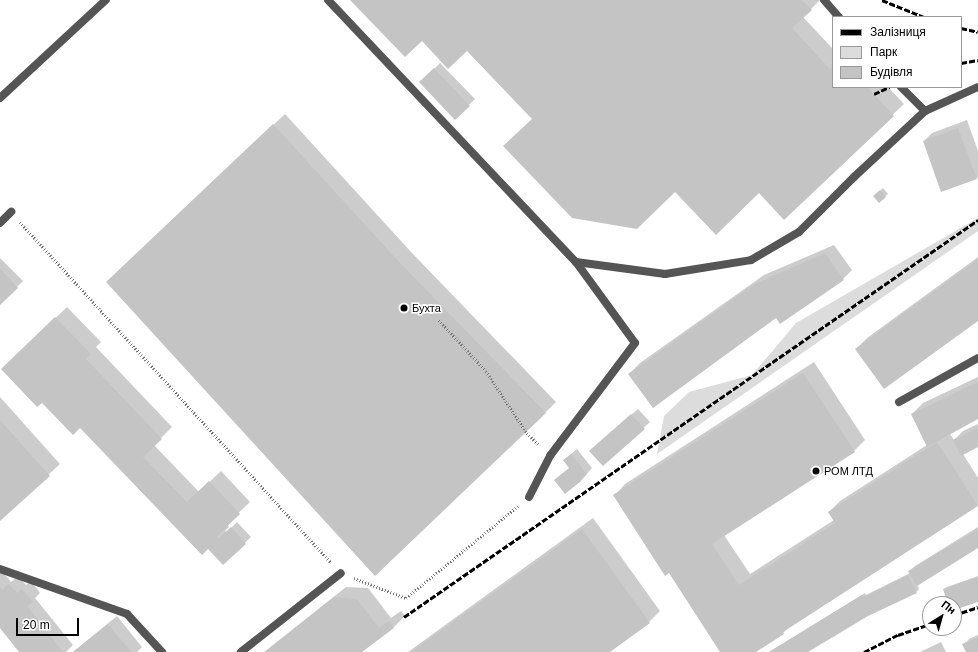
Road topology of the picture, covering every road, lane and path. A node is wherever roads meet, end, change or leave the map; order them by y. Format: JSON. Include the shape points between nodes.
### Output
{"nodes":[{"id":1,"x":106,"y":0,"type":"edge"},
{"id":2,"x":328,"y":0,"type":"edge"},
{"id":3,"x":824,"y":0,"type":"edge"},
{"id":4,"x":838,"y":16,"type":"edge"},
{"id":5,"x":978,"y":87,"type":"edge"},
{"id":6,"x":902,"y":88,"type":"edge"},
{"id":7,"x":0,"y":98,"type":"edge"},
{"id":8,"x":925,"y":111,"type":"junction"},
{"id":9,"x":11,"y":212,"type":"joint"},
{"id":10,"x":0,"y":223,"type":"edge"},
{"id":11,"x":576,"y":262,"type":"junction"},
{"id":12,"x":439,"y":320,"type":"dead end"},
{"id":13,"x":978,"y":358,"type":"edge"},
{"id":14,"x":898,"y":402,"type":"dead end"},
{"id":15,"x":550,"y":456,"type":"junction"},
{"id":16,"x":529,"y":497,"type":"joint"},
{"id":17,"x":0,"y":569,"type":"edge"},
{"id":18,"x":341,"y":573,"type":"junction"},
{"id":19,"x":162,"y":652,"type":"edge"},
{"id":20,"x":242,"y":652,"type":"edge"}],
"edges":[{"from":1,"to":7,"type":"lane"},
{"from":2,"to":11,"type":"lane"},
{"from":3,"to":4,"type":"lane"},
{"from":5,"to":8,"type":"lane"},
{"from":6,"to":8,"type":"lane"},
{"from":8,"to":11,"type":"lane","via":[[799,232],[751,260],[666,274]]},
{"from":9,"to":10,"type":"lane"},
{"from":9,"to":18,"type":"path"},
{"from":11,"to":15,"type":"lane","via":[[635,343]]},
{"from":12,"to":15,"type":"path","via":[[486,371],[527,433]]},
{"from":13,"to":14,"type":"lane"},
{"from":15,"to":16,"type":"lane"},
{"from":16,"to":18,"type":"path","via":[[406,598]]},
{"from":17,"to":19,"type":"lane","via":[[127,614]]},
{"from":18,"to":20,"type":"lane"}]}
